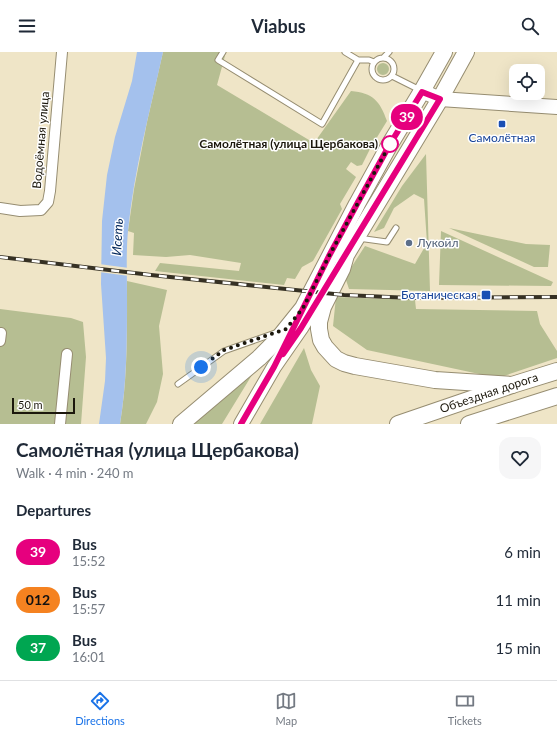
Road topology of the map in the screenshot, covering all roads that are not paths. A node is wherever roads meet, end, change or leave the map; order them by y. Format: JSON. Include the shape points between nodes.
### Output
{"nodes":[{"id":1,"x":62,"y":52,"type":"edge"},
{"id":2,"x":223,"y":52,"type":"edge"},
{"id":3,"x":345,"y":52,"type":"edge"},
{"id":4,"x":389,"y":52,"type":"edge"},
{"id":5,"x":444,"y":52,"type":"edge"},
{"id":6,"x":466,"y":52,"type":"edge"},
{"id":7,"x":384,"y":57,"type":"junction"},
{"id":8,"x":358,"y":60,"type":"junction"},
{"id":9,"x":374,"y":62,"type":"junction"},
{"id":10,"x":392,"y":76,"type":"junction"},
{"id":11,"x":422,"y":92,"type":"junction"},
{"id":12,"x":440,"y":99,"type":"junction"},
{"id":13,"x":557,"y":107,"type":"edge"},
{"id":14,"x":0,"y":208,"type":"edge"},
{"id":15,"x":396,"y":228,"type":"dead end"},
{"id":16,"x":355,"y":238,"type":"junction"},
{"id":17,"x":346,"y":255,"type":"junction"},
{"id":18,"x":303,"y":308,"type":"junction"},
{"id":19,"x":286,"y":329,"type":"junction"},
{"id":20,"x":67,"y":354,"type":"dead end"},
{"id":21,"x":273,"y":368,"type":"junction"},
{"id":22,"x":557,"y":371,"type":"edge"},
{"id":23,"x":178,"y":384,"type":"dead end"},
{"id":24,"x":512,"y":385,"type":"junction"},
{"id":25,"x":557,"y":396,"type":"edge"},
{"id":26,"x":60,"y":424,"type":"edge"},
{"id":27,"x":181,"y":424,"type":"edge"},
{"id":28,"x":241,"y":424,"type":"edge"},
{"id":29,"x":398,"y":424,"type":"edge"},
{"id":30,"x":469,"y":424,"type":"edge"}],
"edges":[{"from":1,"to":14,"type":"street","name":"Водоёмная улица","via":[[48,202],[41,210],[20,211]]},
{"from":2,"to":8,"type":"lane","via":[[218,60],[322,124]]},
{"from":3,"to":8,"type":"lane"},
{"from":4,"to":7,"type":"lane"},
{"from":5,"to":11,"type":"main road"},
{"from":6,"to":12,"type":"main road"},
{"from":7,"to":9,"type":"lane"},
{"from":7,"to":10,"type":"lane","via":[[394,64]]},
{"from":8,"to":9,"type":"lane"},
{"from":9,"to":10,"type":"lane","via":[[372,68],[376,78],[382,80]]},
{"from":10,"to":11,"type":"lane"},
{"from":11,"to":12,"type":"main road"},
{"from":11,"to":18,"type":"main road","via":[[364,191]]},
{"from":12,"to":13,"type":"main road"},
{"from":12,"to":16,"type":"main road"},
{"from":15,"to":16,"type":"lane","via":[[387,242]]},
{"from":16,"to":17,"type":"main road"},
{"from":17,"to":21,"type":"main road"},
{"from":17,"to":24,"type":"main road","via":[[319,322],[321,340],[336,359],[355,366],[435,380]]},
{"from":18,"to":19,"type":"main road"},
{"from":18,"to":21,"type":"main road"},
{"from":19,"to":23,"type":"lane","via":[[224,350]]},
{"from":19,"to":27,"type":"main road","via":[[259,358]]},
{"from":20,"to":26,"type":"street"},
{"from":21,"to":28,"type":"main road"},
{"from":22,"to":24,"type":"main road","name":"Объездная дорога"},
{"from":24,"to":29,"type":"main road","name":"Объездная дорога"},
{"from":25,"to":30,"type":"main road","name":"Объездная дорога"}]}
